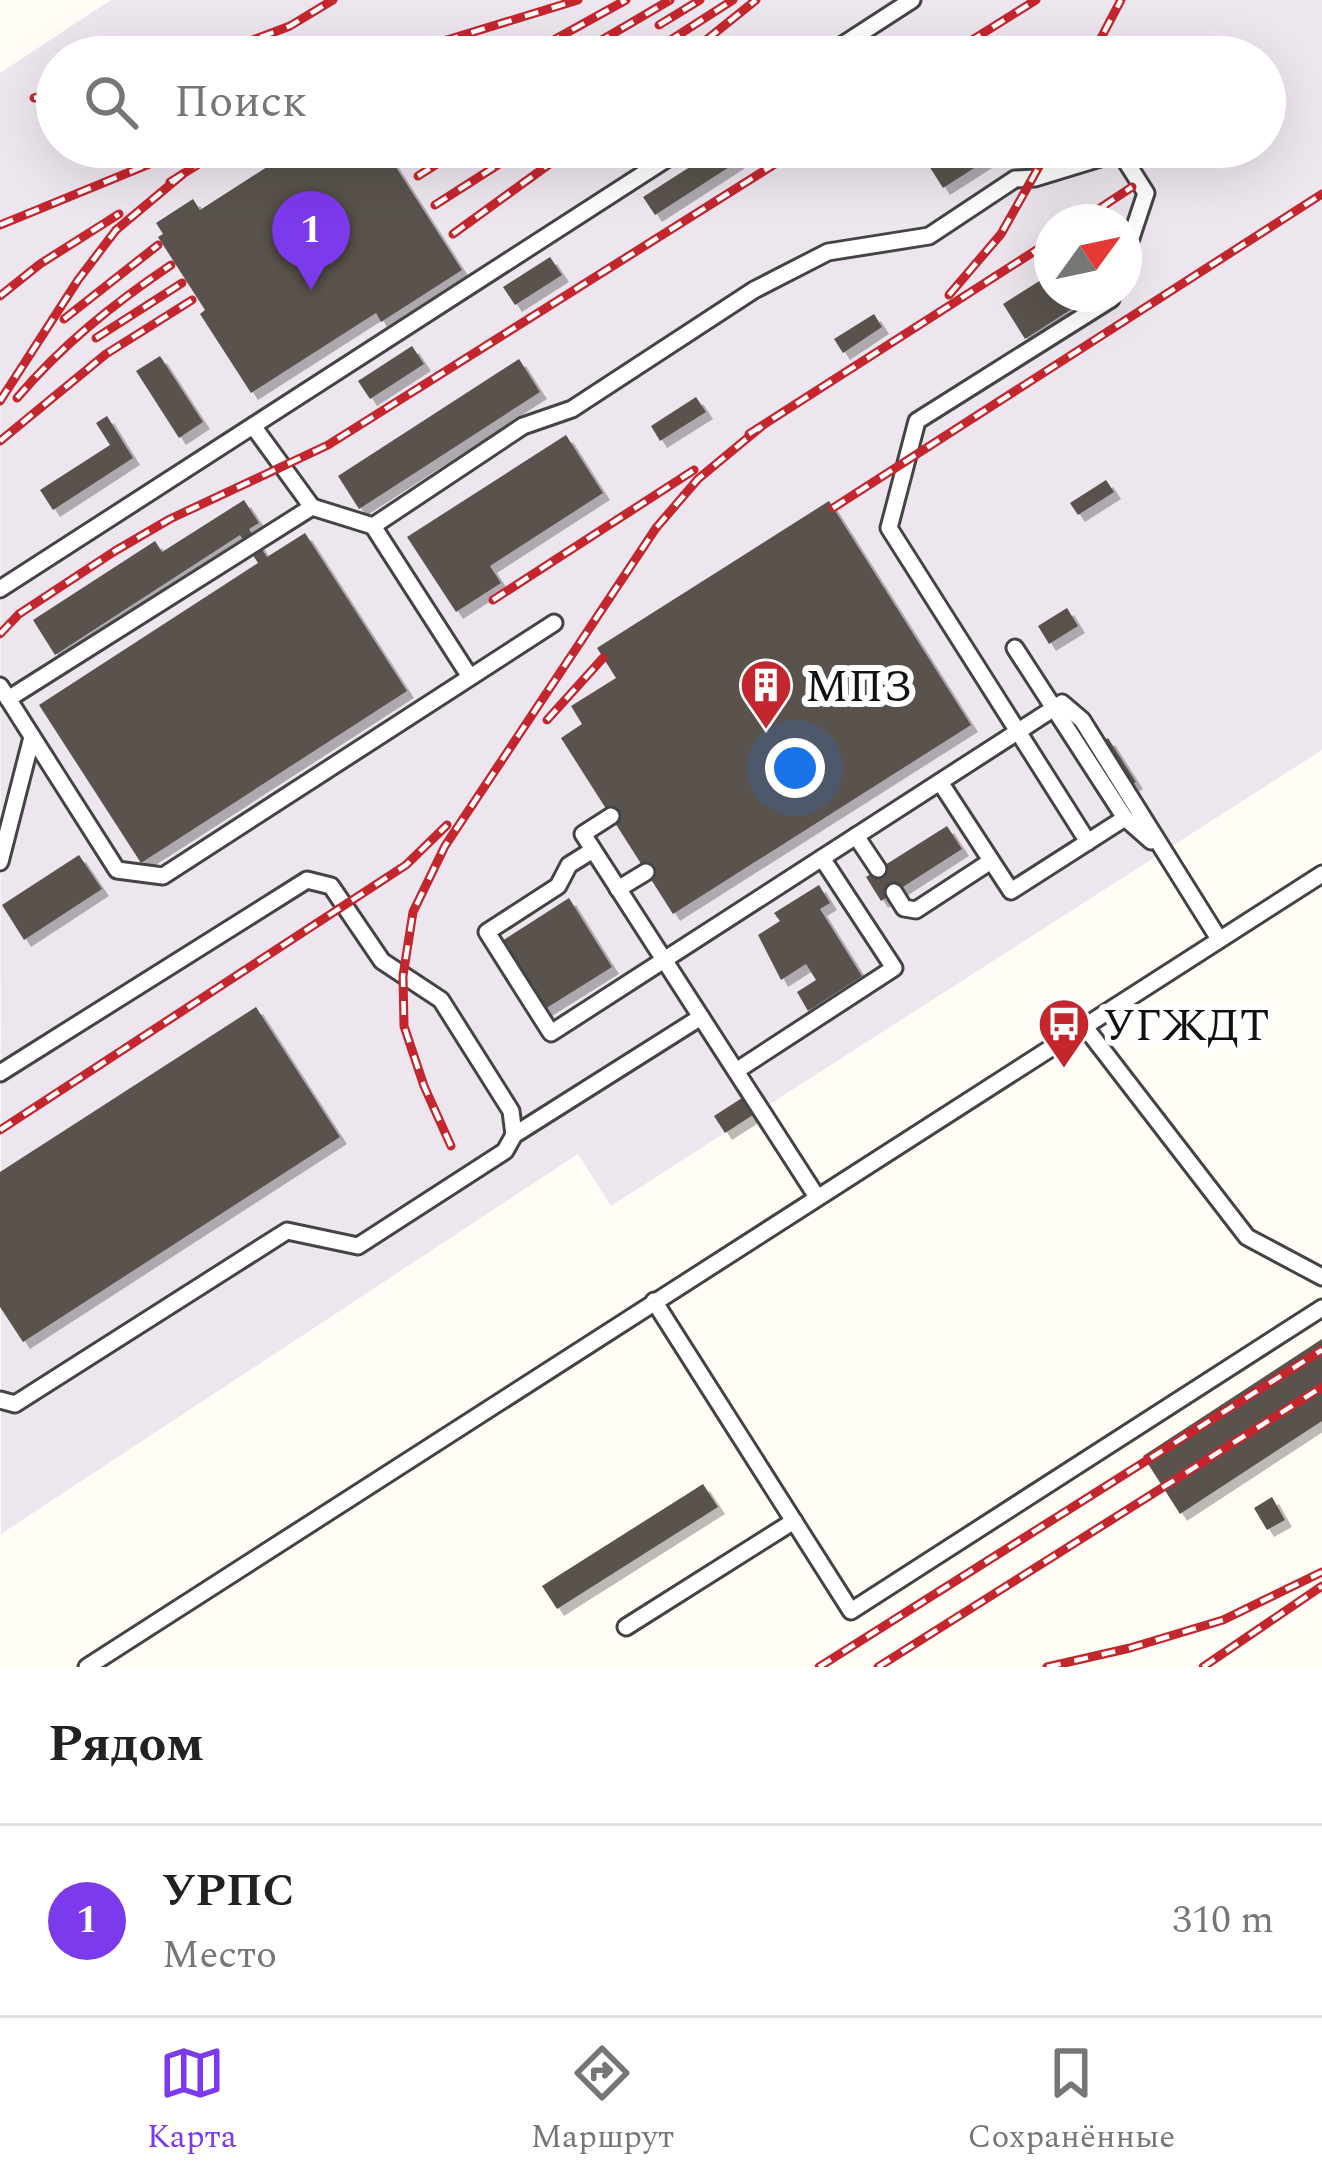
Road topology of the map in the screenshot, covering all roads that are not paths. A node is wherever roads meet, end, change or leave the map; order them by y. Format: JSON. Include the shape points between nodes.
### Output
{"nodes":[{"id":1,"x":912,"y":0,"type":"edge"},
{"id":2,"x":856,"y":36,"type":"edge"},
{"id":3,"x":652,"y":168,"type":"edge"},
{"id":4,"x":1068,"y":168,"type":"edge"},
{"id":5,"x":1130,"y":168,"type":"edge"},
{"id":6,"x":1142,"y":205,"type":"edge"},
{"id":7,"x":1090,"y":312,"type":"edge"},
{"id":8,"x":253,"y":426,"type":"junction"},
{"id":9,"x":312,"y":506,"type":"junction"},
{"id":10,"x":373,"y":526,"type":"junction"},
{"id":11,"x":0,"y":590,"type":"edge"},
{"id":12,"x":554,"y":623,"type":"dead end"},
{"id":13,"x":1015,"y":648,"type":"dead end"},
{"id":14,"x":470,"y":677,"type":"junction"},
{"id":15,"x":4,"y":693,"type":"edge"},
{"id":16,"x":1054,"y":708,"type":"junction"},
{"id":17,"x":1018,"y":731,"type":"junction"},
{"id":18,"x":32,"y":737,"type":"junction"},
{"id":19,"x":940,"y":782,"type":"junction"},
{"id":20,"x":610,"y":816,"type":"dead end"},
{"id":21,"x":1125,"y":818,"type":"junction"},
{"id":22,"x":856,"y":836,"type":"junction"},
{"id":23,"x":1088,"y":842,"type":"junction"},
{"id":24,"x":593,"y":850,"type":"junction"},
{"id":25,"x":1168,"y":856,"type":"junction"},
{"id":26,"x":822,"y":858,"type":"junction"},
{"id":27,"x":991,"y":861,"type":"junction"},
{"id":28,"x":0,"y":862,"type":"edge"},
{"id":29,"x":878,"y":869,"type":"dead end"},
{"id":30,"x":646,"y":872,"type":"dead end"},
{"id":31,"x":1322,"y":874,"type":"edge"},
{"id":32,"x":618,"y":889,"type":"junction"},
{"id":33,"x":894,"y":892,"type":"dead end"},
{"id":34,"x":1219,"y":939,"type":"junction"},
{"id":35,"x":664,"y":960,"type":"junction"},
{"id":36,"x":701,"y":1017,"type":"junction"},
{"id":37,"x":1085,"y":1027,"type":"junction"},
{"id":38,"x":736,"y":1071,"type":"junction"},
{"id":39,"x":0,"y":1073,"type":"edge"},
{"id":40,"x":514,"y":1136,"type":"junction"},
{"id":41,"x":817,"y":1197,"type":"junction"},
{"id":42,"x":1322,"y":1277,"type":"edge"},
{"id":43,"x":655,"y":1301,"type":"junction"},
{"id":44,"x":1322,"y":1308,"type":"edge"},
{"id":45,"x":0,"y":1400,"type":"edge"},
{"id":46,"x":794,"y":1521,"type":"junction"},
{"id":47,"x":626,"y":1627,"type":"dead end"},
{"id":48,"x":86,"y":1667,"type":"edge"}],
"edges":[{"from":1,"to":2,"type":"street"},
{"from":3,"to":8,"type":"street"},
{"from":4,"to":10,"type":"street","via":[[1016,179],[929,236],[828,251],[572,409],[524,426]]},
{"from":5,"to":6,"type":"street","via":[[1146,193]]},
{"from":7,"to":17,"type":"street","via":[[917,422],[889,528]]},
{"from":8,"to":9,"type":"street"},
{"from":8,"to":11,"type":"street"},
{"from":9,"to":10,"type":"street"},
{"from":9,"to":15,"type":"street"},
{"from":10,"to":14,"type":"street"},
{"from":12,"to":14,"type":"street"},
{"from":13,"to":16,"type":"street"},
{"from":14,"to":18,"type":"street","via":[[163,876],[117,870]]},
{"from":15,"to":18,"type":"street"},
{"from":16,"to":17,"type":"street"},
{"from":16,"to":21,"type":"street"},
{"from":16,"to":25,"type":"street","via":[[1062,703],[1082,720]]},
{"from":17,"to":19,"type":"street"},
{"from":17,"to":23,"type":"street"},
{"from":18,"to":28,"type":"street"},
{"from":19,"to":22,"type":"street"},
{"from":19,"to":27,"type":"street"},
{"from":20,"to":24,"type":"street","via":[[583,834]]},
{"from":21,"to":23,"type":"street"},
{"from":21,"to":25,"type":"street"},
{"from":22,"to":26,"type":"street"},
{"from":22,"to":29,"type":"street"},
{"from":23,"to":27,"type":"street","via":[[1011,892]]},
{"from":24,"to":32,"type":"street"},
{"from":24,"to":35,"type":"street","via":[[568,866],[558,886],[487,932],[551,1033]]},
{"from":25,"to":34,"type":"street"},
{"from":26,"to":35,"type":"street"},
{"from":26,"to":38,"type":"street","via":[[894,968]]},
{"from":27,"to":33,"type":"street","via":[[916,910],[904,908]]},
{"from":30,"to":32,"type":"street"},
{"from":31,"to":34,"type":"street"},
{"from":32,"to":35,"type":"street"},
{"from":34,"to":37,"type":"street"},
{"from":35,"to":36,"type":"street"},
{"from":36,"to":38,"type":"street"},
{"from":36,"to":40,"type":"street"},
{"from":37,"to":41,"type":"street"},
{"from":37,"to":42,"type":"street","via":[[1247,1237]]},
{"from":38,"to":41,"type":"street"},
{"from":39,"to":40,"type":"street","via":[[307,880],[331,886],[382,961],[441,1000],[511,1111]]},
{"from":40,"to":45,"type":"street","via":[[505,1151],[358,1246],[287,1231],[15,1405]]},
{"from":41,"to":43,"type":"street"},
{"from":43,"to":46,"type":"street"},
{"from":43,"to":48,"type":"street"},
{"from":44,"to":46,"type":"street","via":[[850,1611]]},
{"from":46,"to":47,"type":"street"}]}
